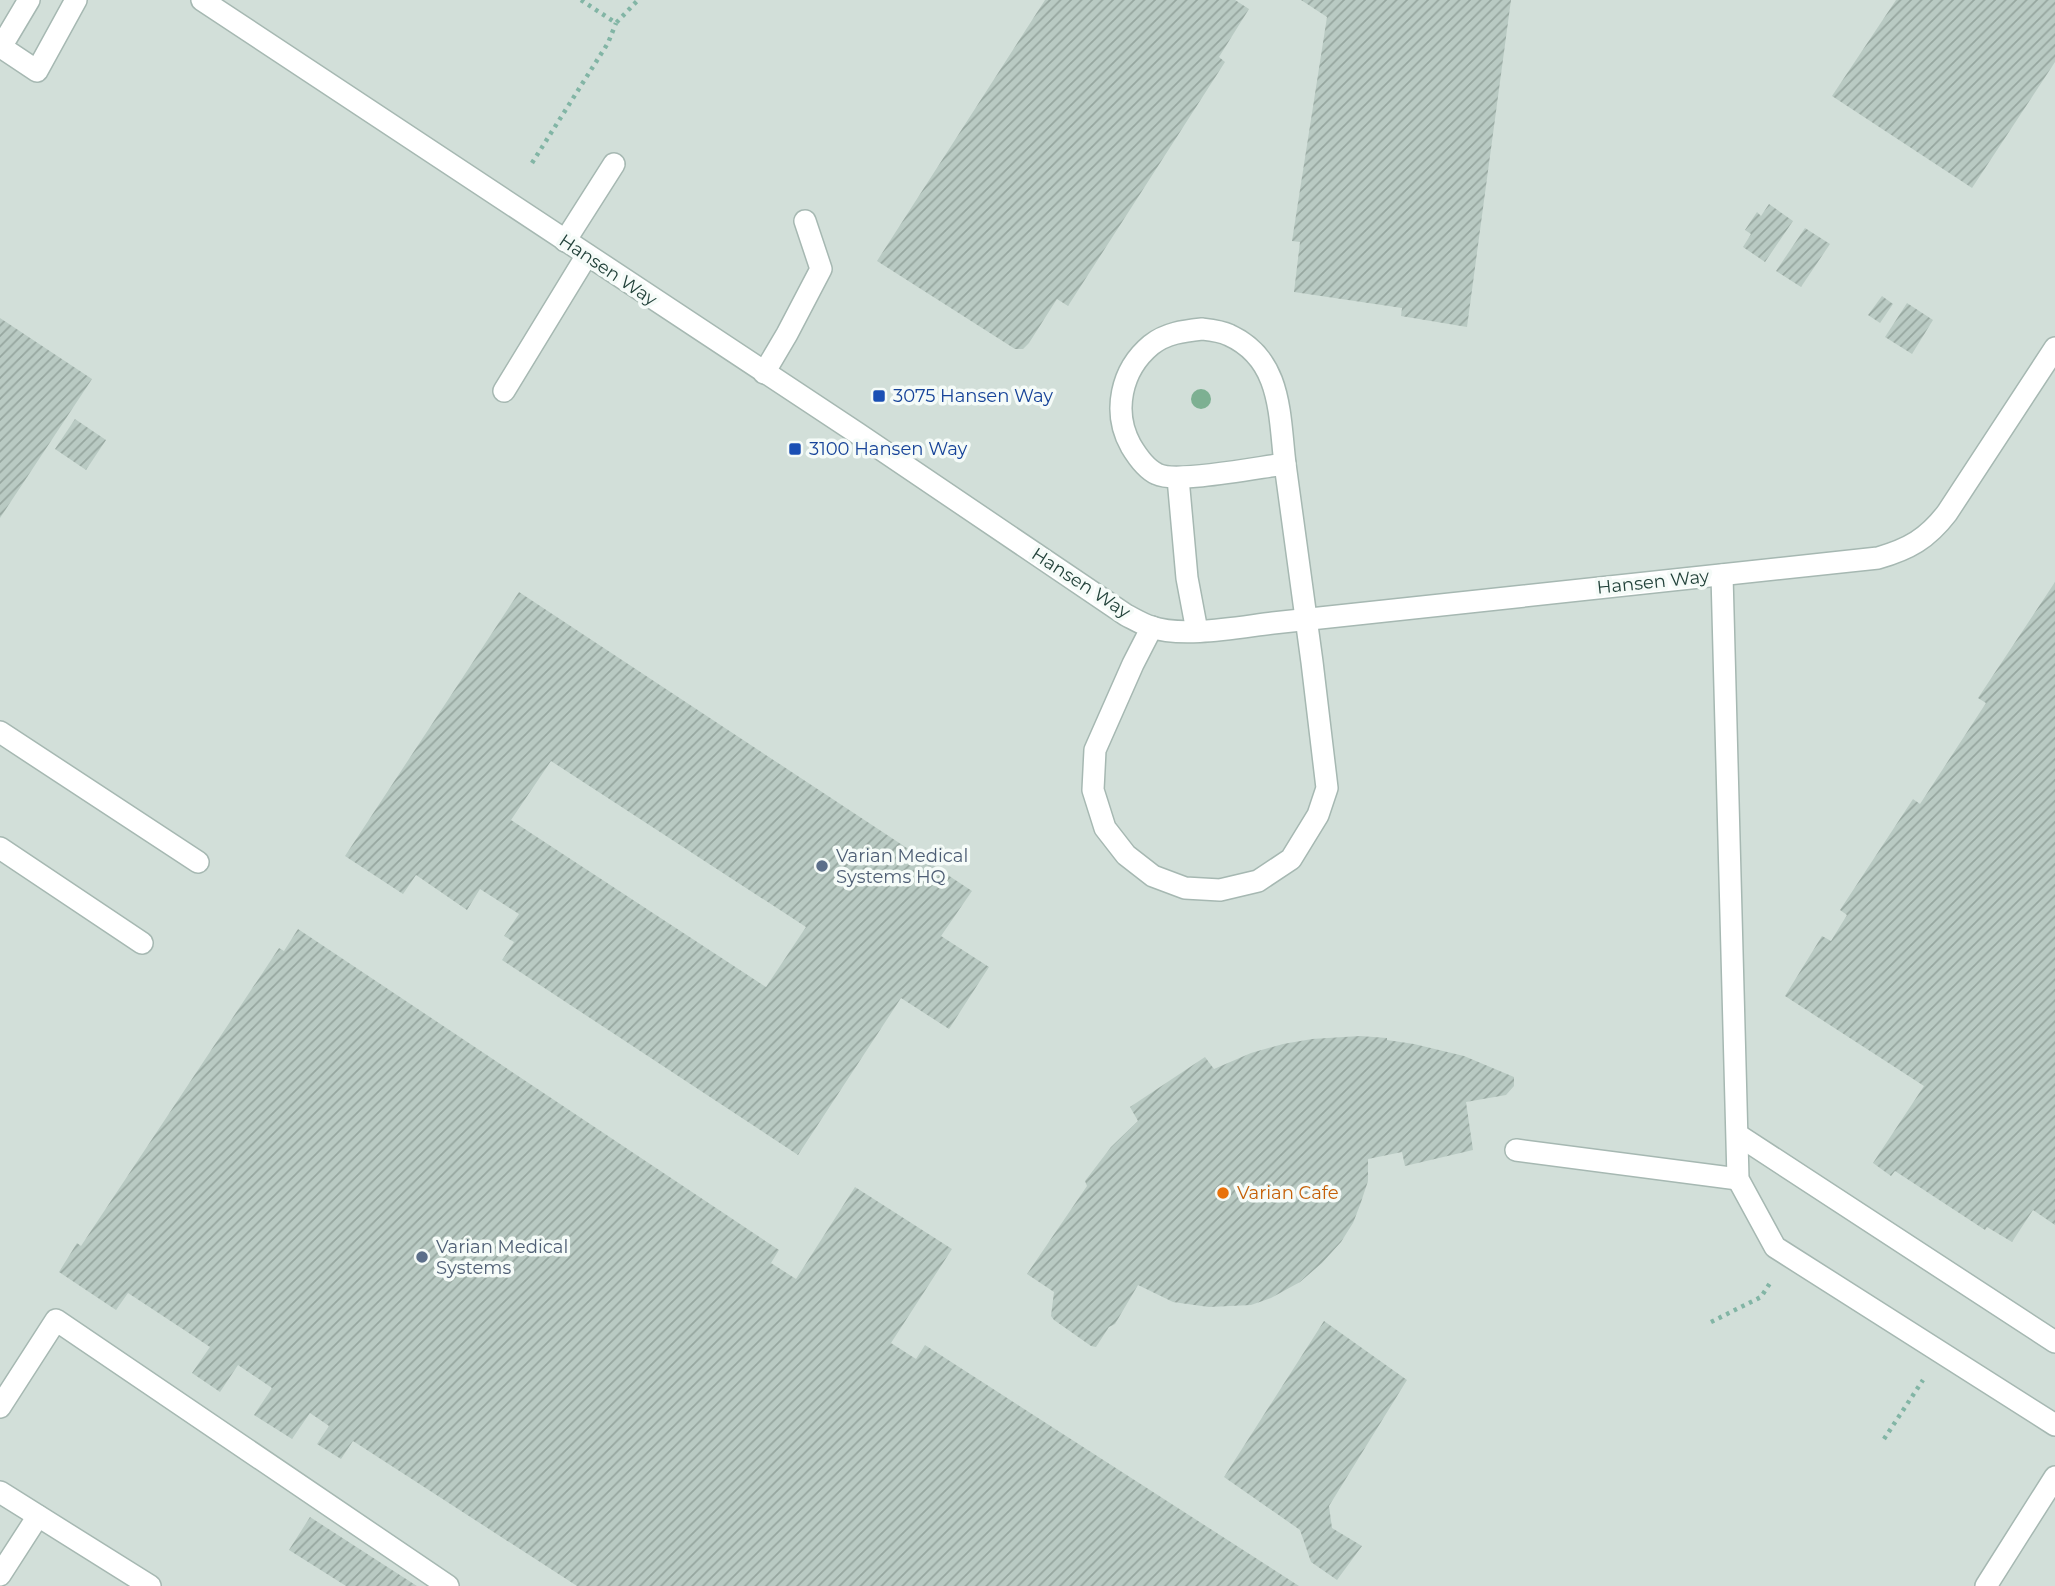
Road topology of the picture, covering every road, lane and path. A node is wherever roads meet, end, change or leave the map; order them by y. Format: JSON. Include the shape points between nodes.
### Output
{"nodes":[{"id":1,"x":29,"y":0,"type":"edge"},
{"id":2,"x":76,"y":0,"type":"edge"},
{"id":3,"x":202,"y":0,"type":"edge"},
{"id":4,"x":581,"y":0,"type":"edge"},
{"id":5,"x":638,"y":0,"type":"edge"},
{"id":6,"x":616,"y":23,"type":"junction"},
{"id":7,"x":1,"y":47,"type":"edge"},
{"id":8,"x":532,"y":163,"type":"dead end"},
{"id":9,"x":614,"y":164,"type":"dead end"},
{"id":10,"x":805,"y":221,"type":"dead end"},
{"id":11,"x":565,"y":241,"type":"junction"},
{"id":12,"x":587,"y":255,"type":"junction"},
{"id":13,"x":2055,"y":348,"type":"edge"},
{"id":14,"x":764,"y":373,"type":"junction"},
{"id":15,"x":505,"y":391,"type":"dead end"},
{"id":16,"x":1285,"y":464,"type":"junction"},
{"id":17,"x":1178,"y":478,"type":"junction"},
{"id":18,"x":1722,"y":575,"type":"junction"},
{"id":19,"x":1306,"y":619,"type":"junction"},
{"id":20,"x":1152,"y":627,"type":"junction"},
{"id":21,"x":1197,"y":631,"type":"junction"},
{"id":22,"x":0,"y":732,"type":"edge"},
{"id":23,"x":0,"y":848,"type":"edge"},
{"id":24,"x":198,"y":862,"type":"dead end"},
{"id":25,"x":142,"y":943,"type":"dead end"},
{"id":26,"x":1738,"y":1135,"type":"junction"},
{"id":27,"x":1516,"y":1150,"type":"dead end"},
{"id":28,"x":1738,"y":1179,"type":"junction"},
{"id":29,"x":1773,"y":1278,"type":"dead end"},
{"id":30,"x":1712,"y":1322,"type":"dead end"},
{"id":31,"x":2055,"y":1342,"type":"edge"},
{"id":32,"x":1924,"y":1379,"type":"dead end"},
{"id":33,"x":0,"y":1407,"type":"edge"},
{"id":34,"x":2055,"y":1425,"type":"edge"},
{"id":35,"x":1884,"y":1439,"type":"dead end"},
{"id":36,"x":2055,"y":1477,"type":"edge"},
{"id":37,"x":0,"y":1492,"type":"edge"},
{"id":38,"x":38,"y":1516,"type":"junction"},
{"id":39,"x":0,"y":1575,"type":"edge"},
{"id":40,"x":150,"y":1586,"type":"edge"},
{"id":41,"x":448,"y":1586,"type":"edge"},
{"id":42,"x":1986,"y":1586,"type":"edge"}],
"edges":[{"from":1,"to":7,"type":"street"},
{"from":2,"to":7,"type":"street","via":[[37,71]]},
{"from":3,"to":11,"type":"street","name":"Hansen Way"},
{"from":4,"to":6,"type":"path"},
{"from":5,"to":6,"type":"path"},
{"from":6,"to":8,"type":"path"},
{"from":9,"to":11,"type":"street"},
{"from":10,"to":14,"type":"street","via":[[821,269]]},
{"from":11,"to":12,"type":"street","name":"Hansen Way"},
{"from":12,"to":14,"type":"street","name":"Hansen Way"},
{"from":12,"to":15,"type":"street"},
{"from":13,"to":18,"type":"street","name":"Hansen Way","via":[[1947,513],[1920,540],[1878,558]]},
{"from":14,"to":20,"type":"street","name":"Hansen Way","via":[[1126,615]]},
{"from":16,"to":17,"type":"street"},
{"from":16,"to":17,"type":"street","via":[[1276,389],[1266,366],[1249,347],[1227,334],[1189,330],[1153,343],[1135,361],[1124,384],[1120,409],[1125,435],[1137,457],[1157,474]]},
{"from":16,"to":19,"type":"street"},
{"from":17,"to":21,"type":"street"},
{"from":18,"to":19,"type":"street","name":"Hansen Way"},
{"from":18,"to":26,"type":"street"},
{"from":19,"to":20,"type":"street","via":[[1327,788],[1318,815],[1291,859],[1258,881],[1220,890],[1185,888],[1153,876],[1126,855],[1105,828],[1093,790],[1095,750]]},
{"from":19,"to":21,"type":"street","name":"Hansen Way"},
{"from":20,"to":21,"type":"street","name":"Hansen Way"},
{"from":22,"to":24,"type":"street"},
{"from":23,"to":25,"type":"street"},
{"from":26,"to":28,"type":"street"},
{"from":26,"to":31,"type":"street"},
{"from":27,"to":28,"type":"street"},
{"from":28,"to":34,"type":"street","via":[[1775,1247]]},
{"from":29,"to":30,"type":"path","via":[[1761,1297]]},
{"from":32,"to":35,"type":"path"},
{"from":33,"to":41,"type":"street","via":[[55,1320]]},
{"from":36,"to":42,"type":"street"},
{"from":37,"to":38,"type":"street"},
{"from":38,"to":39,"type":"street"},
{"from":38,"to":40,"type":"street"}]}
